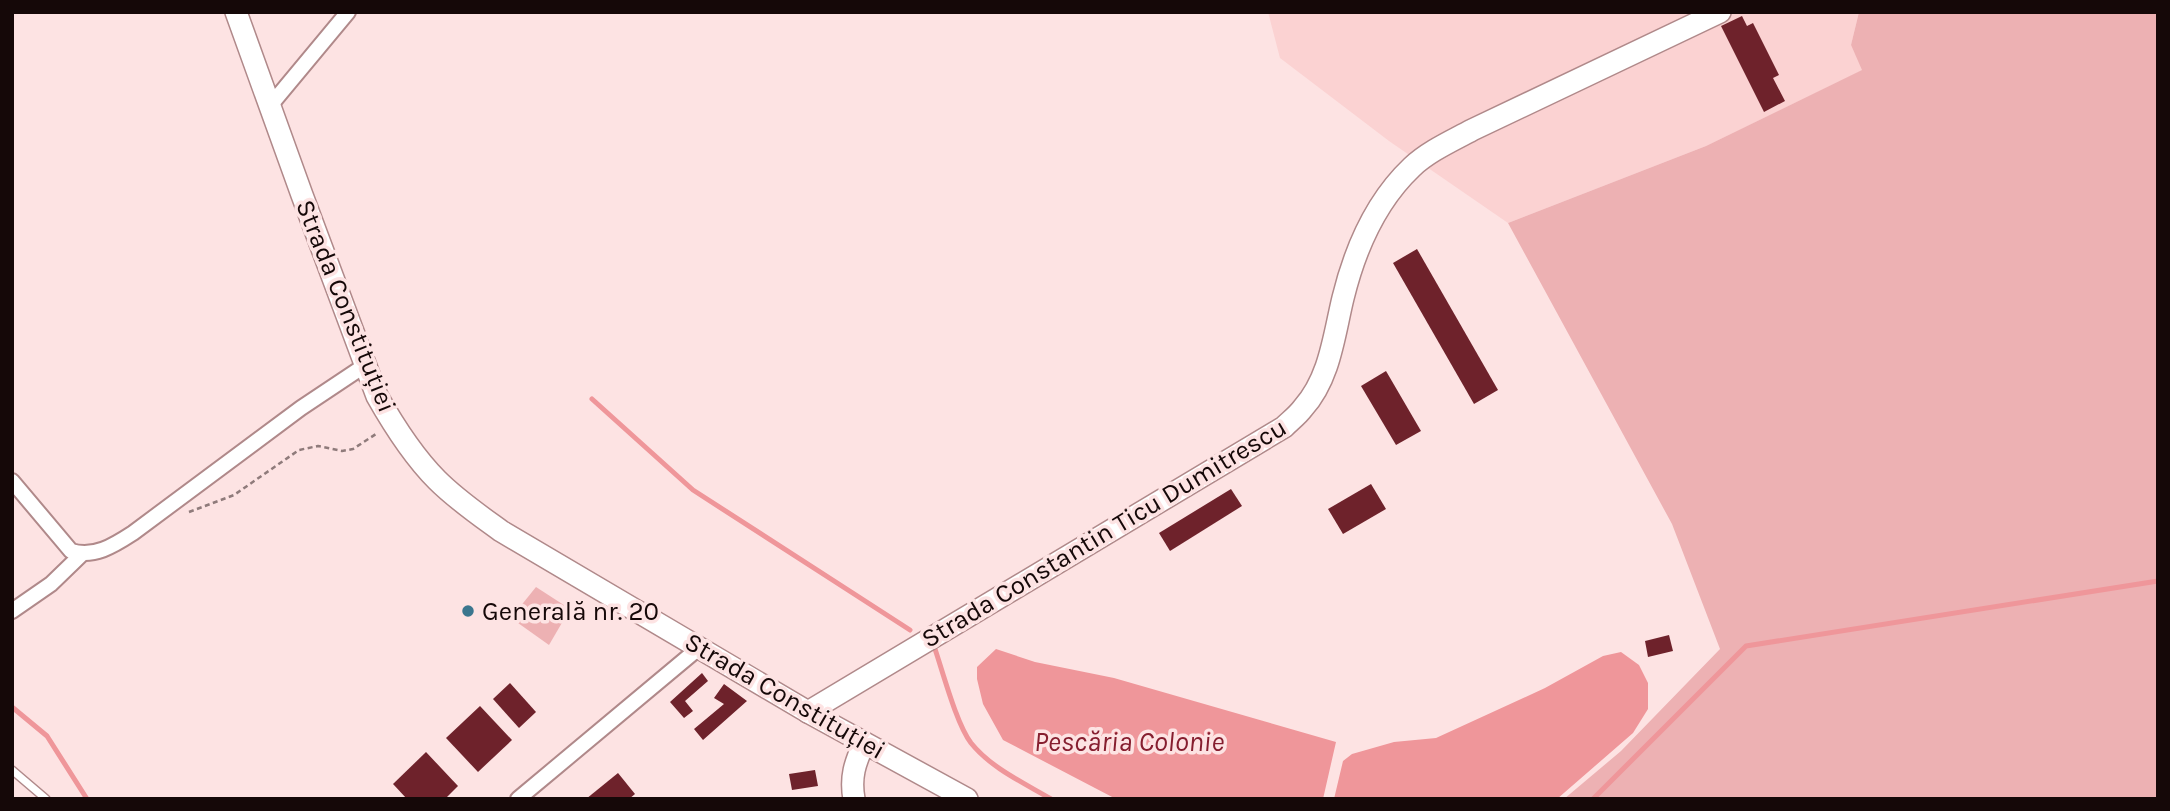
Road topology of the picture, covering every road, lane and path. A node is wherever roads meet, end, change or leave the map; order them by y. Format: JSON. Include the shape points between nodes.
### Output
{"nodes":[{"id":1,"x":236,"y":12,"type":"edge"},
{"id":2,"x":348,"y":12,"type":"edge"},
{"id":3,"x":1720,"y":12,"type":"edge"},
{"id":4,"x":269,"y":107,"type":"junction"},
{"id":5,"x":364,"y":366,"type":"junction"},
{"id":6,"x":392,"y":422,"type":"junction"},
{"id":7,"x":12,"y":481,"type":"edge"},
{"id":8,"x":161,"y":511,"type":"junction"},
{"id":9,"x":82,"y":554,"type":"junction"},
{"id":10,"x":12,"y":611,"type":"edge"},
{"id":11,"x":700,"y":647,"type":"junction"},
{"id":12,"x":808,"y":712,"type":"junction"},
{"id":13,"x":864,"y":743,"type":"junction"},
{"id":14,"x":12,"y":770,"type":"edge"},
{"id":15,"x":46,"y":799,"type":"edge"},
{"id":16,"x":518,"y":799,"type":"edge"},
{"id":17,"x":854,"y":799,"type":"edge"},
{"id":18,"x":967,"y":799,"type":"edge"}],
"edges":[{"from":1,"to":4,"type":"street","name":"Strada Constituției"},
{"from":2,"to":4,"type":"street"},
{"from":3,"to":12,"type":"street","name":"Strada Constantin Ticu Dumitrescu","via":[[1472,130],[1414,165],[1369,223],[1354,258],[1326,368],[1304,407],[1284,427]]},
{"from":4,"to":5,"type":"street","name":"Strada Constituției"},
{"from":5,"to":6,"type":"street","name":"Strada Constituției"},
{"from":5,"to":8,"type":"street"},
{"from":6,"to":8,"type":"path","via":[[353,449],[317,446],[299,450],[234,495],[200,510]]},
{"from":6,"to":11,"type":"street","name":"Strada Constituției","via":[[437,480],[463,504]]},
{"from":7,"to":9,"type":"street","via":[[62,542]]},
{"from":8,"to":9,"type":"street","via":[[112,546]]},
{"from":9,"to":10,"type":"street","via":[[51,584]]},
{"from":11,"to":12,"type":"street","name":"Strada Constituției"},
{"from":11,"to":16,"type":"street"},
{"from":12,"to":13,"type":"street","name":"Strada Constituției"},
{"from":13,"to":17,"type":"street","via":[[854,764]]},
{"from":13,"to":18,"type":"street","name":"Strada Constituției"},
{"from":14,"to":15,"type":"lane"}]}
